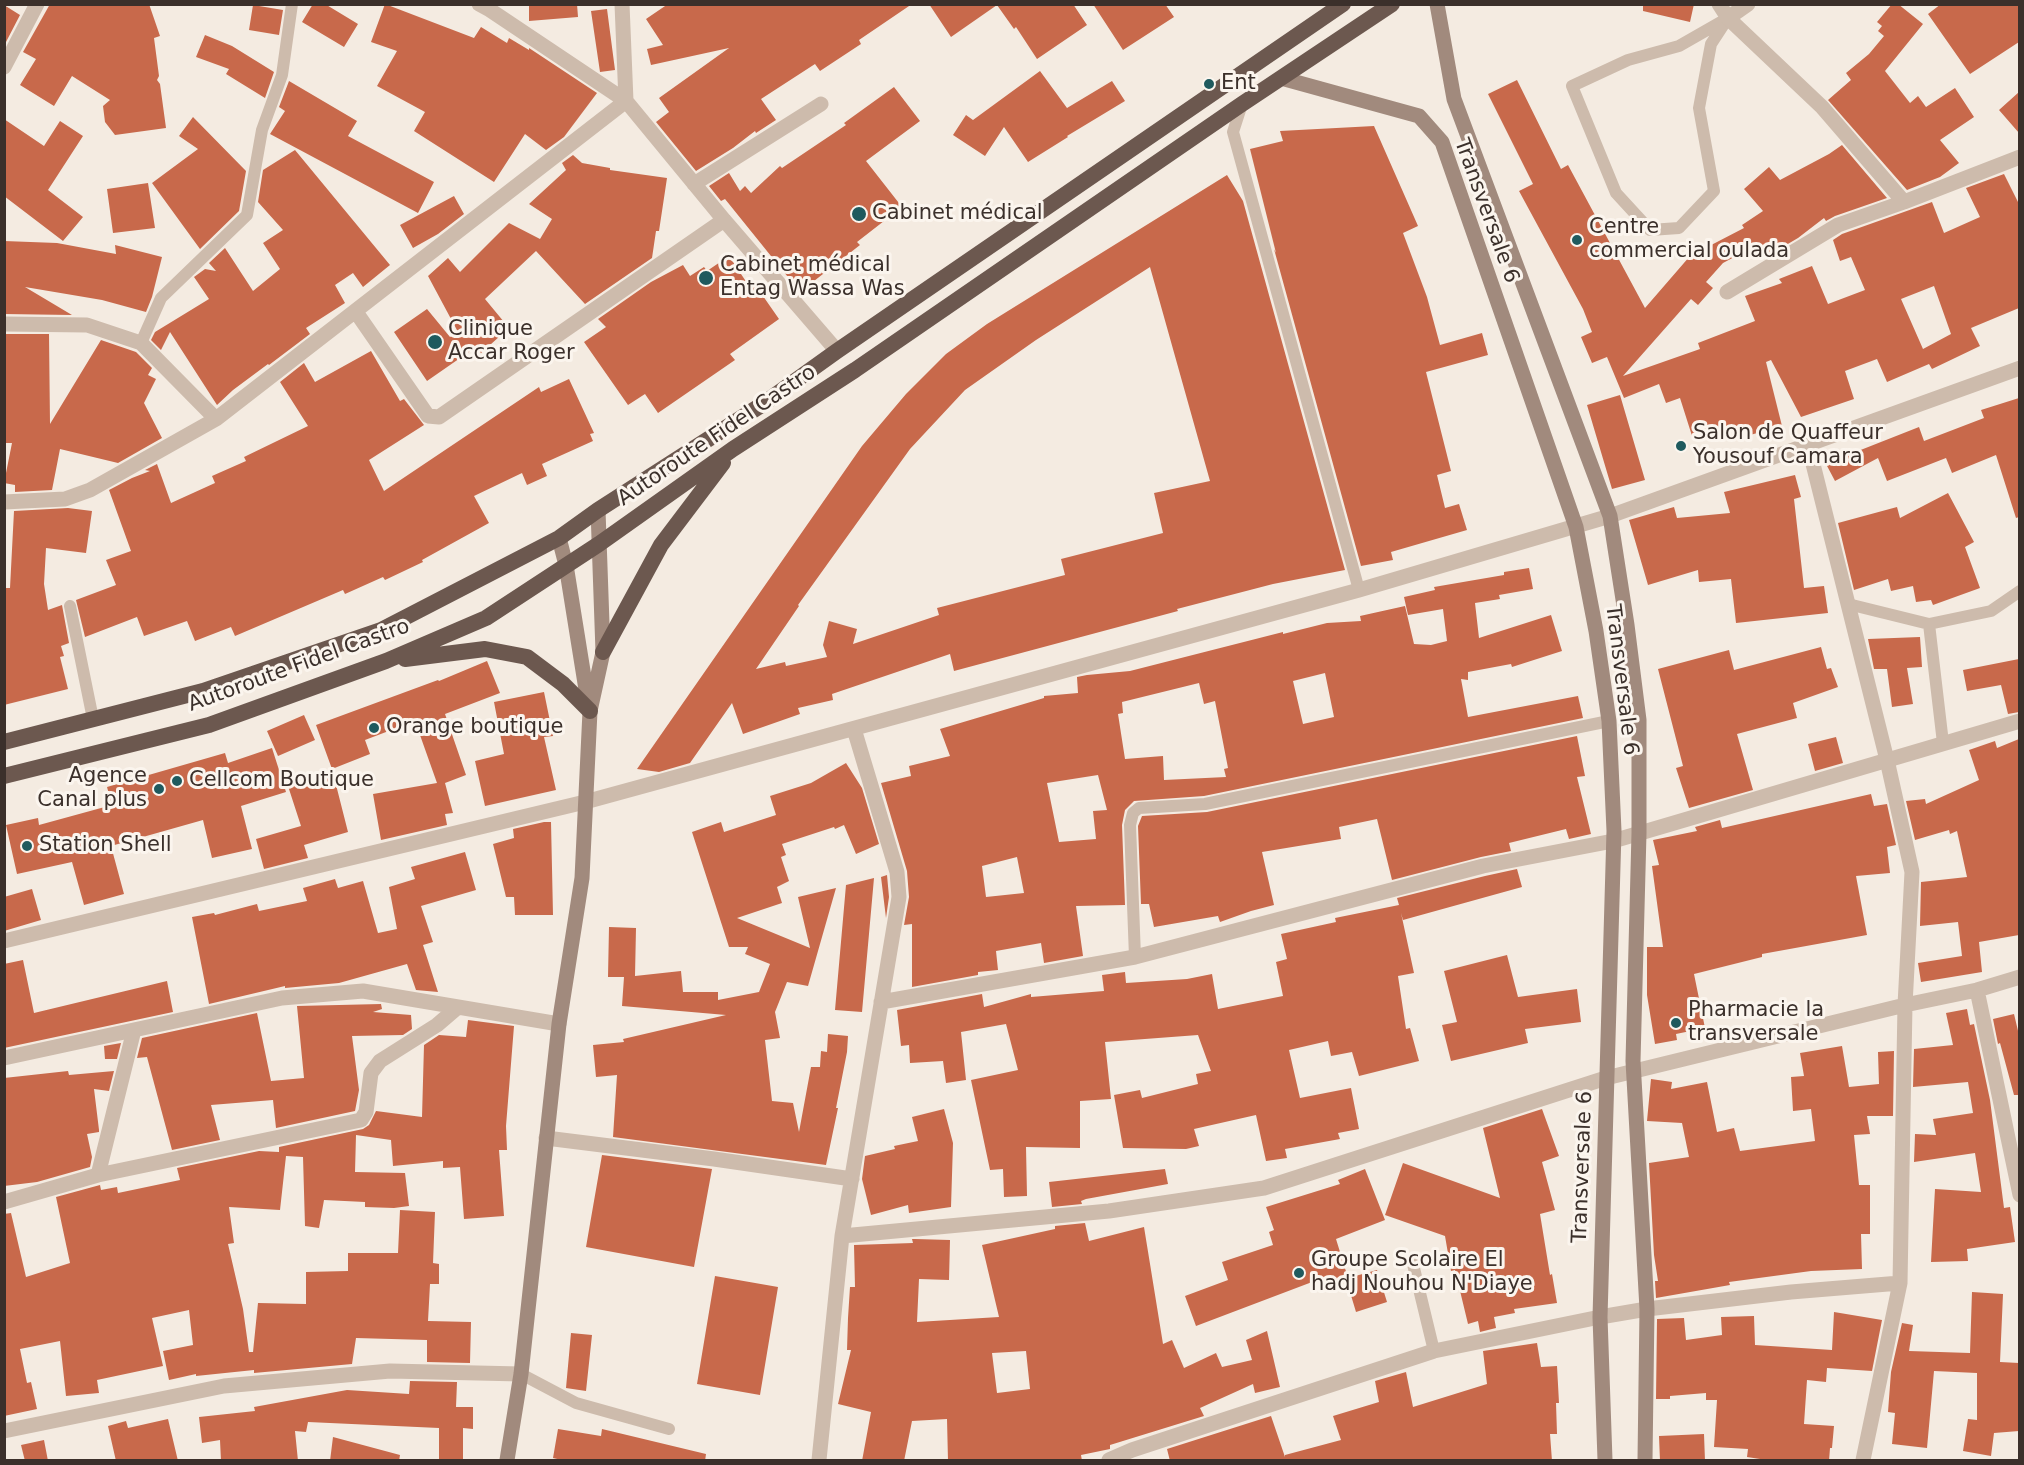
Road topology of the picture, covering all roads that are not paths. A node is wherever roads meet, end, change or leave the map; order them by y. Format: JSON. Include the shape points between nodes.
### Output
{"nodes":[{"id":1,"x":37,"y":4,"type":"edge"},
{"id":2,"x":292,"y":4,"type":"edge"},
{"id":3,"x":479,"y":4,"type":"edge"},
{"id":4,"x":1343,"y":4,"type":"edge"},
{"id":5,"x":1392,"y":4,"type":"edge"},
{"id":6,"x":1437,"y":4,"type":"edge"},
{"id":7,"x":1719,"y":4,"type":"edge"},
{"id":8,"x":1749,"y":4,"type":"edge"},
{"id":9,"x":623,"y":5,"type":"edge"},
{"id":10,"x":1728,"y":18,"type":"junction"},
{"id":11,"x":4,"y":68,"type":"edge"},
{"id":12,"x":1281,"y":78,"type":"junction"},
{"id":13,"x":626,"y":100,"type":"junction"},
{"id":14,"x":821,"y":104,"type":"dead end"},
{"id":15,"x":1242,"y":104,"type":"junction"},
{"id":16,"x":2019,"y":157,"type":"edge"},
{"id":17,"x":694,"y":184,"type":"junction"},
{"id":18,"x":1904,"y":202,"type":"junction"},
{"id":19,"x":724,"y":220,"type":"junction"},
{"id":20,"x":1727,"y":292,"type":"dead end"},
{"id":21,"x":356,"y":312,"type":"junction"},
{"id":22,"x":4,"y":324,"type":"edge"},
{"id":23,"x":141,"y":343,"type":"junction"},
{"id":24,"x":837,"y":351,"type":"junction"},
{"id":25,"x":2019,"y":368,"type":"edge"},
{"id":26,"x":216,"y":419,"type":"junction"},
{"id":27,"x":1808,"y":444,"type":"junction"},
{"id":28,"x":733,"y":449,"type":"junction"},
{"id":29,"x":4,"y":502,"type":"edge"},
{"id":30,"x":598,"y":510,"type":"junction"},
{"id":31,"x":1610,"y":516,"type":"junction"},
{"id":32,"x":1576,"y":527,"type":"junction"},
{"id":33,"x":559,"y":538,"type":"junction"},
{"id":34,"x":599,"y":544,"type":"junction"},
{"id":35,"x":566,"y":565,"type":"junction"},
{"id":36,"x":1359,"y":590,"type":"junction"},
{"id":37,"x":2019,"y":591,"type":"edge"},
{"id":38,"x":1848,"y":604,"type":"junction"},
{"id":39,"x":70,"y":606,"type":"dead end"},
{"id":40,"x":1929,"y":624,"type":"junction"},
{"id":41,"x":603,"y":652,"type":"junction"},
{"id":42,"x":386,"y":661,"type":"junction"},
{"id":43,"x":590,"y":711,"type":"junction"},
{"id":44,"x":93,"y":719,"type":"junction"},
{"id":45,"x":1609,"y":721,"type":"junction"},
{"id":46,"x":2019,"y":721,"type":"edge"},
{"id":47,"x":854,"y":729,"type":"junction"},
{"id":48,"x":4,"y":742,"type":"edge"},
{"id":49,"x":1943,"y":744,"type":"junction"},
{"id":50,"x":1887,"y":760,"type":"junction"},
{"id":51,"x":4,"y":776,"type":"edge"},
{"id":52,"x":585,"y":802,"type":"junction"},
{"id":53,"x":1640,"y":834,"type":"junction"},
{"id":54,"x":1613,"y":841,"type":"junction"},
{"id":55,"x":4,"y":941,"type":"edge"},
{"id":56,"x":1135,"y":957,"type":"junction"},
{"id":57,"x":2019,"y":977,"type":"edge"},
{"id":58,"x":1977,"y":990,"type":"junction"},
{"id":59,"x":881,"y":1002,"type":"junction"},
{"id":60,"x":1905,"y":1005,"type":"junction"},
{"id":61,"x":458,"y":1007,"type":"junction"},
{"id":62,"x":559,"y":1024,"type":"junction"},
{"id":63,"x":134,"y":1030,"type":"junction"},
{"id":64,"x":4,"y":1058,"type":"edge"},
{"id":65,"x":1634,"y":1073,"type":"junction"},
{"id":66,"x":1606,"y":1078,"type":"junction"},
{"id":67,"x":546,"y":1138,"type":"junction"},
{"id":68,"x":98,"y":1175,"type":"junction"},
{"id":69,"x":852,"y":1179,"type":"junction"},
{"id":70,"x":2019,"y":1195,"type":"edge"},
{"id":71,"x":4,"y":1202,"type":"edge"},
{"id":72,"x":842,"y":1236,"type":"junction"},
{"id":73,"x":1412,"y":1260,"type":"dead end"},
{"id":74,"x":1900,"y":1283,"type":"junction"},
{"id":75,"x":1647,"y":1309,"type":"junction"},
{"id":76,"x":1600,"y":1317,"type":"junction"},
{"id":77,"x":1434,"y":1352,"type":"junction"},
{"id":78,"x":521,"y":1374,"type":"junction"},
{"id":79,"x":669,"y":1429,"type":"dead end"},
{"id":80,"x":4,"y":1431,"type":"edge"},
{"id":81,"x":507,"y":1461,"type":"edge"},
{"id":82,"x":819,"y":1461,"type":"edge"},
{"id":83,"x":1109,"y":1461,"type":"edge"},
{"id":84,"x":1605,"y":1461,"type":"edge"},
{"id":85,"x":1645,"y":1461,"type":"edge"},
{"id":86,"x":1863,"y":1461,"type":"edge"}],
"edges":[{"from":1,"to":11,"type":"street"},
{"from":2,"to":23,"type":"lane","via":[[282,75],[262,130],[247,215],[161,298]]},
{"from":3,"to":13,"type":"street"},
{"from":4,"to":24,"type":"highway","name":"Autoroute Fidel Castro"},
{"from":5,"to":12,"type":"highway","name":"Autoroute Fidel Castro"},
{"from":6,"to":31,"type":"main road","name":"Transversale 6","via":[[1454,99]]},
{"from":7,"to":10,"type":"street"},
{"from":8,"to":10,"type":"street"},
{"from":9,"to":13,"type":"street"},
{"from":10,"to":10,"type":"lane","via":[[1679,46],[1628,60],[1572,86],[1616,193],[1650,230],[1679,228],[1714,191],[1699,108],[1711,44]]},
{"from":10,"to":18,"type":"street","via":[[1822,107]]},
{"from":12,"to":15,"type":"highway","name":"Autoroute Fidel Castro"},
{"from":12,"to":32,"type":"main road","name":"Transversale 6","via":[[1419,116],[1442,142]]},
{"from":13,"to":17,"type":"street"},
{"from":13,"to":21,"type":"street"},
{"from":14,"to":17,"type":"street"},
{"from":15,"to":28,"type":"highway","name":"Autoroute Fidel Castro","via":[[855,370]]},
{"from":15,"to":36,"type":"lane","via":[[1233,132]]},
{"from":16,"to":18,"type":"street"},
{"from":17,"to":19,"type":"street"},
{"from":18,"to":20,"type":"street","via":[[1838,225]]},
{"from":19,"to":21,"type":"street","via":[[439,417],[428,416]]},
{"from":19,"to":24,"type":"street"},
{"from":21,"to":26,"type":"street"},
{"from":22,"to":23,"type":"street","via":[[87,325]]},
{"from":23,"to":26,"type":"street"},
{"from":24,"to":30,"type":"highway","name":"Autoroute Fidel Castro","via":[[763,404]]},
{"from":25,"to":27,"type":"street"},
{"from":26,"to":29,"type":"street","via":[[149,458],[65,499]]},
{"from":27,"to":31,"type":"street"},
{"from":27,"to":38,"type":"street"},
{"from":28,"to":34,"type":"highway","name":"Autoroute Fidel Castro"},
{"from":28,"to":41,"type":"highway","via":[[661,545]]},
{"from":30,"to":33,"type":"highway","name":"Autoroute Fidel Castro"},
{"from":30,"to":34,"type":"main road"},
{"from":31,"to":32,"type":"street"},
{"from":31,"to":53,"type":"main road","name":"Transversale 6","via":[[1639,720]]},
{"from":32,"to":36,"type":"street"},
{"from":32,"to":45,"type":"main road","name":"Transversale 6"},
{"from":33,"to":35,"type":"main road"},
{"from":33,"to":44,"type":"highway","name":"Autoroute Fidel Castro","via":[[381,630],[203,691]]},
{"from":34,"to":35,"type":"highway","name":"Autoroute Fidel Castro"},
{"from":34,"to":41,"type":"main road"},
{"from":35,"to":42,"type":"highway","name":"Autoroute Fidel Castro","via":[[486,618]]},
{"from":35,"to":43,"type":"main road"},
{"from":36,"to":47,"type":"street"},
{"from":37,"to":40,"type":"lane","via":[[1992,611]]},
{"from":38,"to":40,"type":"lane"},
{"from":38,"to":50,"type":"street"},
{"from":39,"to":44,"type":"lane"},
{"from":40,"to":49,"type":"lane"},
{"from":41,"to":43,"type":"main road"},
{"from":42,"to":43,"type":"highway","via":[[485,649],[527,657]]},
{"from":42,"to":51,"type":"highway","name":"Autoroute Fidel Castro","via":[[209,724]]},
{"from":43,"to":52,"type":"main road"},
{"from":44,"to":48,"type":"highway","name":"Autoroute Fidel Castro"},
{"from":45,"to":54,"type":"main road","name":"Transversale 6"},
{"from":45,"to":56,"type":"lane","via":[[1205,804],[1139,808],[1130,825]]},
{"from":46,"to":49,"type":"street"},
{"from":47,"to":52,"type":"street"},
{"from":47,"to":59,"type":"street","via":[[897,872],[899,897]]},
{"from":49,"to":50,"type":"street"},
{"from":50,"to":53,"type":"street"},
{"from":50,"to":60,"type":"street","via":[[1912,872]]},
{"from":52,"to":55,"type":"street"},
{"from":52,"to":62,"type":"main road","via":[[582,878]]},
{"from":53,"to":54,"type":"street"},
{"from":53,"to":65,"type":"main road","name":"Transversale 6"},
{"from":54,"to":56,"type":"street","via":[[1483,866]]},
{"from":54,"to":66,"type":"main road","name":"Transversale 6"},
{"from":56,"to":59,"type":"street"},
{"from":57,"to":58,"type":"street"},
{"from":58,"to":60,"type":"street"},
{"from":58,"to":70,"type":"street"},
{"from":59,"to":69,"type":"street"},
{"from":60,"to":65,"type":"street"},
{"from":60,"to":74,"type":"street"},
{"from":61,"to":62,"type":"street"},
{"from":61,"to":63,"type":"street","via":[[363,991],[282,998]]},
{"from":61,"to":68,"type":"street","via":[[380,1061],[371,1073],[366,1112],[361,1120]]},
{"from":62,"to":67,"type":"main road"},
{"from":63,"to":64,"type":"street"},
{"from":63,"to":68,"type":"street"},
{"from":65,"to":66,"type":"street"},
{"from":65,"to":75,"type":"main road","name":"Transversale 6"},
{"from":66,"to":72,"type":"street","via":[[1264,1188],[1109,1211]]},
{"from":66,"to":76,"type":"main road","name":"Transversale 6"},
{"from":67,"to":69,"type":"street"},
{"from":67,"to":78,"type":"main road"},
{"from":68,"to":71,"type":"street"},
{"from":69,"to":72,"type":"street"},
{"from":72,"to":82,"type":"street"},
{"from":73,"to":77,"type":"lane"},
{"from":74,"to":75,"type":"street"},
{"from":74,"to":86,"type":"street"},
{"from":75,"to":76,"type":"street"},
{"from":75,"to":85,"type":"main road","name":"Transversale 6"},
{"from":76,"to":77,"type":"street"},
{"from":76,"to":84,"type":"main road","name":"Transversale 6"},
{"from":77,"to":83,"type":"street"},
{"from":78,"to":79,"type":"lane","via":[[576,1402]]},
{"from":78,"to":80,"type":"street","via":[[390,1371],[224,1386]]},
{"from":78,"to":81,"type":"main road"}]}
